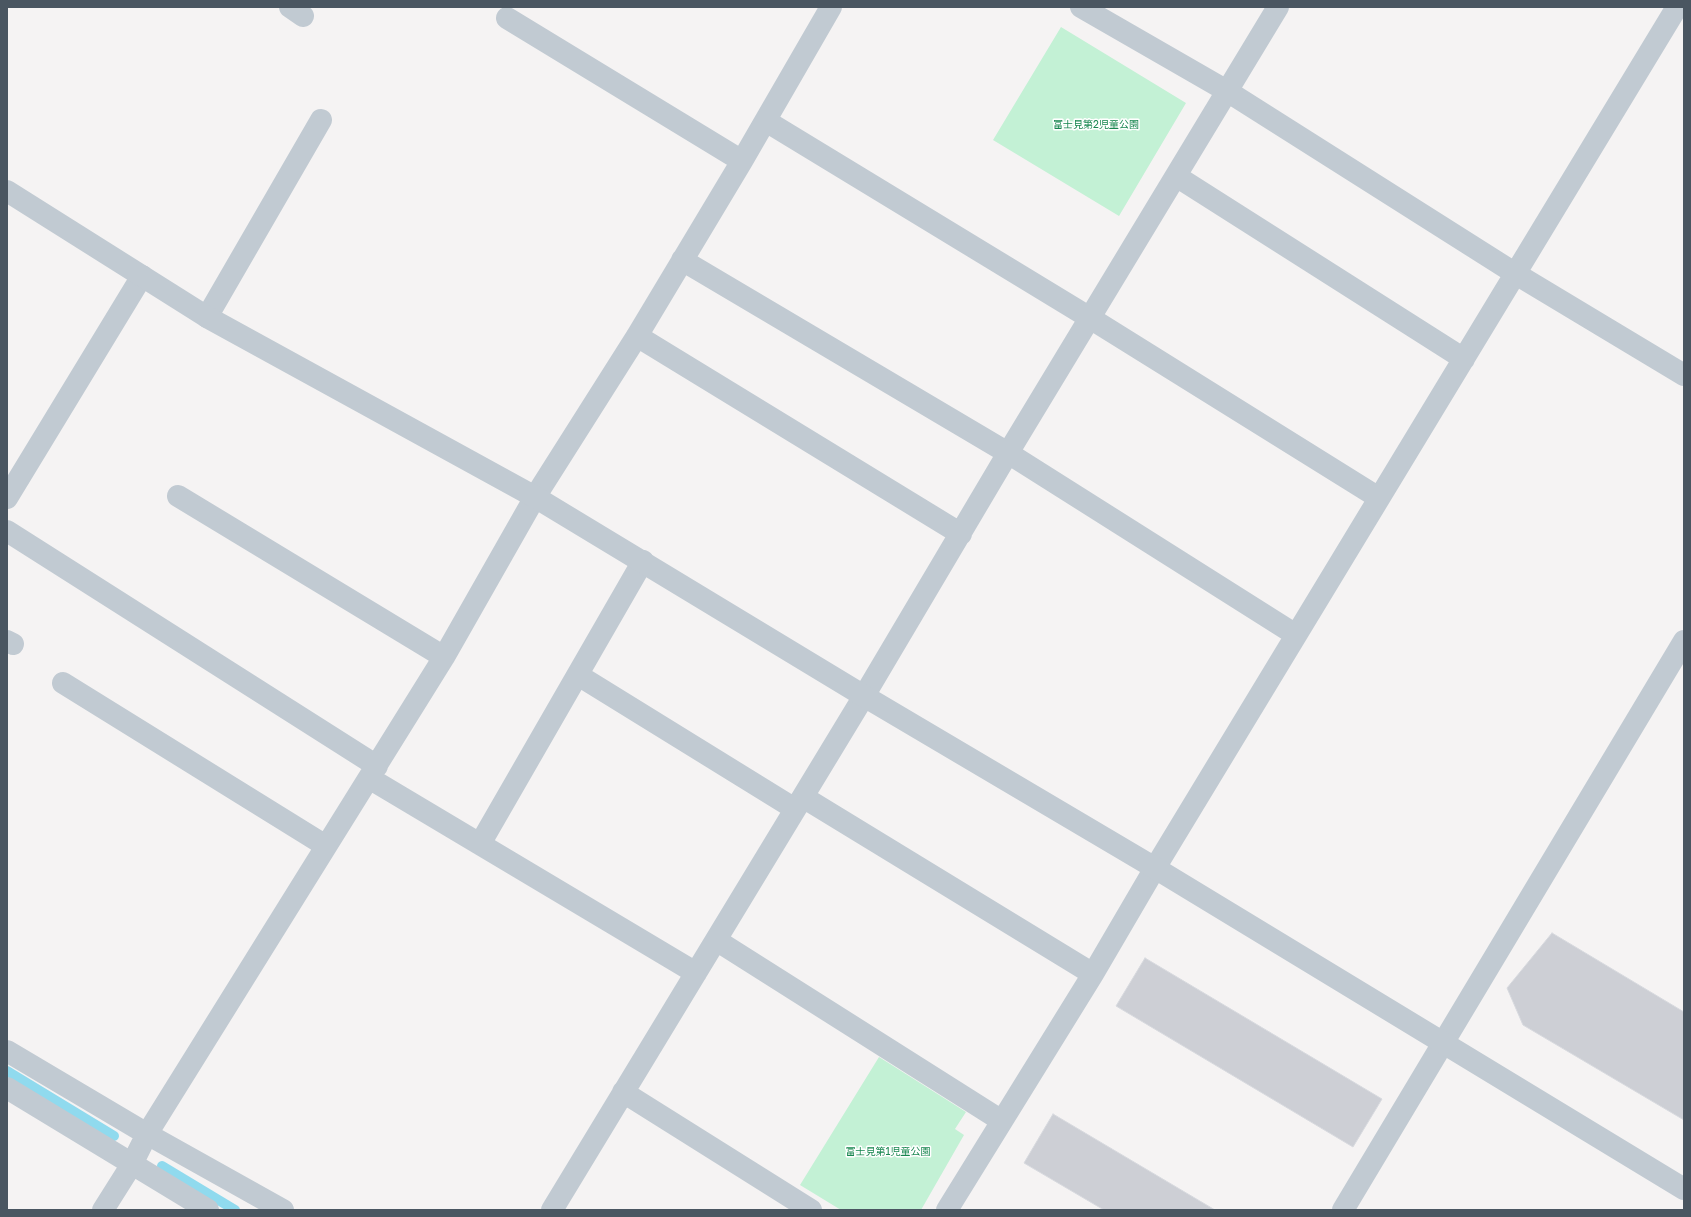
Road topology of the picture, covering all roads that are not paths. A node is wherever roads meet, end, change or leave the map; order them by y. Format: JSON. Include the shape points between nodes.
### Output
{"nodes":[{"id":1,"x":831,"y":7,"type":"edge"},
{"id":2,"x":1082,"y":7,"type":"edge"},
{"id":3,"x":1278,"y":7,"type":"edge"},
{"id":4,"x":1677,"y":7,"type":"edge"},
{"id":5,"x":507,"y":18,"type":"dead end"},
{"id":6,"x":1227,"y":91,"type":"junction"},
{"id":7,"x":321,"y":120,"type":"dead end"},
{"id":8,"x":766,"y":121,"type":"junction"},
{"id":9,"x":742,"y":160,"type":"junction"},
{"id":10,"x":1176,"y":176,"type":"junction"},
{"id":11,"x":7,"y":191,"type":"edge"},
{"id":12,"x":682,"y":260,"type":"junction"},
{"id":13,"x":1516,"y":274,"type":"junction"},
{"id":14,"x":142,"y":276,"type":"junction"},
{"id":15,"x":206,"y":317,"type":"junction"},
{"id":16,"x":1090,"y":318,"type":"junction"},
{"id":17,"x":637,"y":336,"type":"junction"},
{"id":18,"x":1464,"y":359,"type":"junction"},
{"id":19,"x":1684,"y":375,"type":"edge"},
{"id":20,"x":1008,"y":453,"type":"junction"},
{"id":21,"x":178,"y":496,"type":"dead end"},
{"id":22,"x":535,"y":497,"type":"junction"},
{"id":23,"x":7,"y":498,"type":"edge"},
{"id":24,"x":1379,"y":498,"type":"junction"},
{"id":25,"x":7,"y":531,"type":"edge"},
{"id":26,"x":961,"y":534,"type":"junction"},
{"id":27,"x":643,"y":561,"type":"junction"},
{"id":28,"x":1296,"y":635,"type":"junction"},
{"id":29,"x":1684,"y":641,"type":"edge"},
{"id":30,"x":444,"y":657,"type":"junction"},
{"id":31,"x":578,"y":675,"type":"junction"},
{"id":32,"x":63,"y":683,"type":"dead end"},
{"id":33,"x":864,"y":696,"type":"junction"},
{"id":34,"x":373,"y":772,"type":"junction"},
{"id":35,"x":799,"y":803,"type":"junction"},
{"id":36,"x":480,"y":844,"type":"junction"},
{"id":37,"x":326,"y":846,"type":"junction"},
{"id":38,"x":1155,"y":868,"type":"junction"},
{"id":39,"x":716,"y":940,"type":"junction"},
{"id":40,"x":696,"y":973,"type":"junction"},
{"id":41,"x":1093,"y":974,"type":"junction"},
{"id":42,"x":1443,"y":1042,"type":"junction"},
{"id":43,"x":7,"y":1050,"type":"edge"},
{"id":44,"x":7,"y":1088,"type":"edge"},
{"id":45,"x":623,"y":1092,"type":"junction"},
{"id":46,"x":1002,"y":1121,"type":"junction"},
{"id":47,"x":147,"y":1134,"type":"junction"},
{"id":48,"x":132,"y":1164,"type":"junction"},
{"id":49,"x":1684,"y":1188,"type":"edge"},
{"id":50,"x":103,"y":1210,"type":"edge"},
{"id":51,"x":208,"y":1210,"type":"edge"},
{"id":52,"x":282,"y":1210,"type":"edge"},
{"id":53,"x":552,"y":1210,"type":"edge"},
{"id":54,"x":811,"y":1210,"type":"edge"},
{"id":55,"x":947,"y":1210,"type":"edge"},
{"id":56,"x":1343,"y":1210,"type":"edge"}],
"edges":[{"from":1,"to":8,"type":"street"},
{"from":2,"to":6,"type":"street"},
{"from":3,"to":6,"type":"street"},
{"from":4,"to":13,"type":"street"},
{"from":5,"to":9,"type":"street"},
{"from":6,"to":10,"type":"street"},
{"from":6,"to":13,"type":"street"},
{"from":7,"to":15,"type":"street"},
{"from":8,"to":9,"type":"street"},
{"from":8,"to":16,"type":"street"},
{"from":9,"to":12,"type":"street"},
{"from":10,"to":16,"type":"street"},
{"from":10,"to":18,"type":"street"},
{"from":11,"to":14,"type":"street"},
{"from":12,"to":17,"type":"street"},
{"from":12,"to":20,"type":"street"},
{"from":13,"to":18,"type":"street"},
{"from":13,"to":19,"type":"street"},
{"from":14,"to":15,"type":"street"},
{"from":14,"to":23,"type":"street"},
{"from":15,"to":22,"type":"street"},
{"from":16,"to":20,"type":"street"},
{"from":16,"to":24,"type":"street"},
{"from":17,"to":22,"type":"street"},
{"from":17,"to":26,"type":"street"},
{"from":18,"to":24,"type":"street"},
{"from":20,"to":26,"type":"street"},
{"from":20,"to":28,"type":"street"},
{"from":21,"to":30,"type":"street"},
{"from":22,"to":27,"type":"street"},
{"from":22,"to":30,"type":"street"},
{"from":24,"to":28,"type":"street"},
{"from":25,"to":34,"type":"street"},
{"from":26,"to":33,"type":"street"},
{"from":27,"to":31,"type":"street"},
{"from":27,"to":33,"type":"street"},
{"from":28,"to":38,"type":"street"},
{"from":29,"to":42,"type":"street"},
{"from":30,"to":34,"type":"street"},
{"from":31,"to":35,"type":"street"},
{"from":31,"to":36,"type":"street"},
{"from":32,"to":37,"type":"street"},
{"from":33,"to":35,"type":"street"},
{"from":33,"to":38,"type":"street"},
{"from":34,"to":36,"type":"street"},
{"from":34,"to":37,"type":"street"},
{"from":35,"to":39,"type":"street"},
{"from":35,"to":41,"type":"street"},
{"from":36,"to":40,"type":"street"},
{"from":37,"to":47,"type":"street"},
{"from":38,"to":41,"type":"street"},
{"from":38,"to":42,"type":"street"},
{"from":39,"to":40,"type":"street"},
{"from":39,"to":46,"type":"street"},
{"from":40,"to":45,"type":"street"},
{"from":41,"to":46,"type":"street"},
{"from":42,"to":49,"type":"street"},
{"from":42,"to":56,"type":"street"},
{"from":43,"to":47,"type":"street"},
{"from":44,"to":48,"type":"street"},
{"from":45,"to":53,"type":"street"},
{"from":45,"to":54,"type":"street"},
{"from":46,"to":55,"type":"street"},
{"from":47,"to":48,"type":"street"},
{"from":47,"to":52,"type":"street"},
{"from":48,"to":50,"type":"street"},
{"from":48,"to":51,"type":"street"}]}
